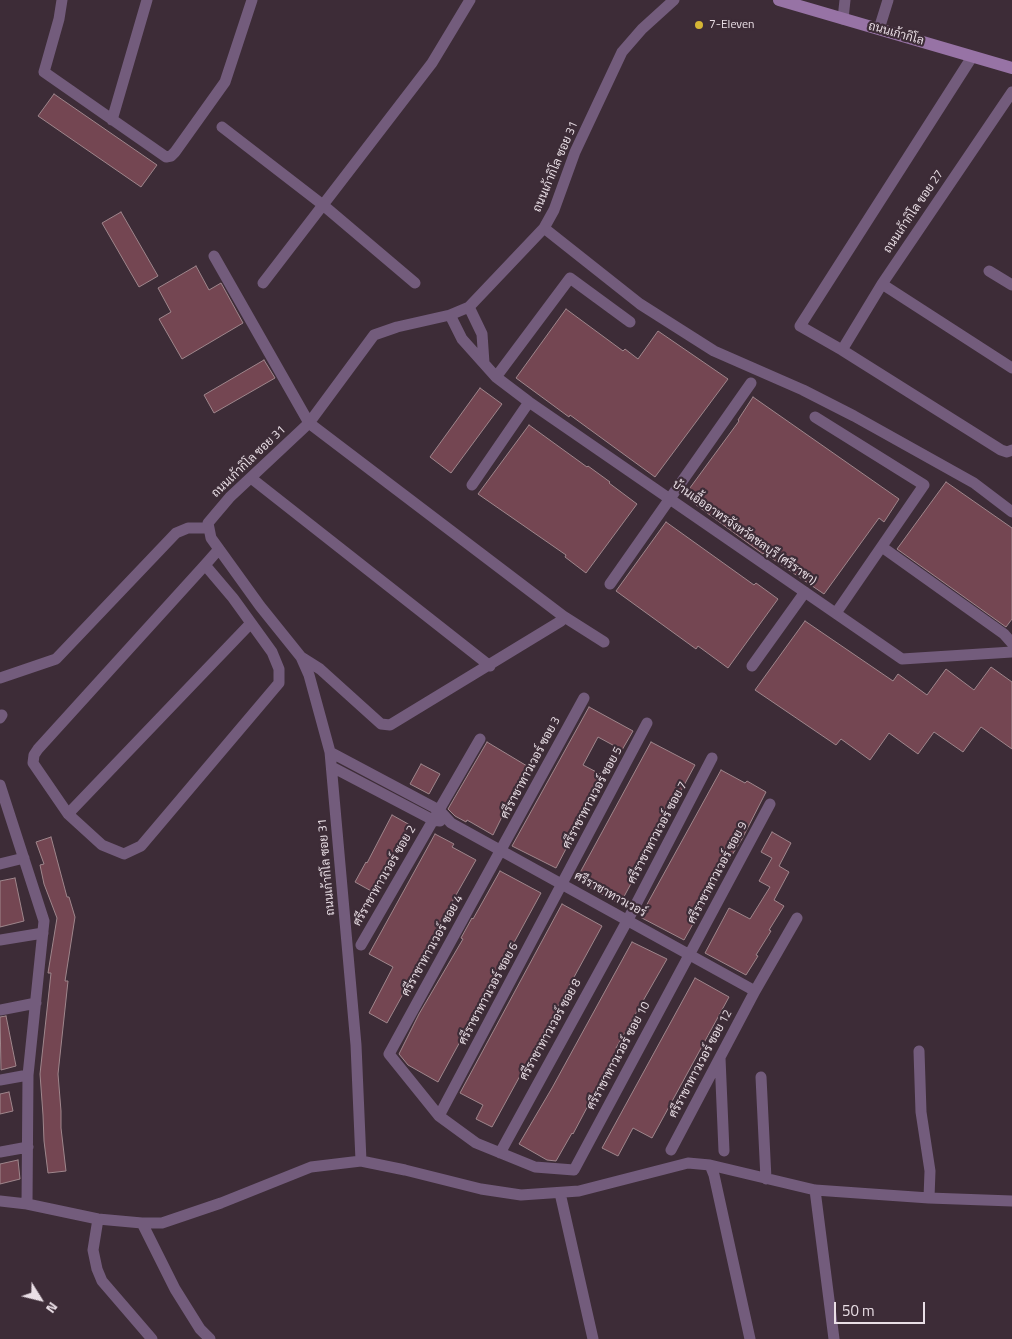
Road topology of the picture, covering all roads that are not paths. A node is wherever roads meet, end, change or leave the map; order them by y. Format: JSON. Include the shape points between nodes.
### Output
{"nodes":[{"id":1,"x":62,"y":0,"type":"edge"},
{"id":2,"x":146,"y":0,"type":"edge"},
{"id":3,"x":252,"y":0,"type":"edge"},
{"id":4,"x":470,"y":0,"type":"edge"},
{"id":5,"x":674,"y":0,"type":"edge"},
{"id":6,"x":779,"y":0,"type":"edge"},
{"id":7,"x":844,"y":0,"type":"edge"},
{"id":8,"x":888,"y":0,"type":"edge"},
{"id":9,"x":843,"y":19,"type":"junction"},
{"id":10,"x":879,"y":29,"type":"junction"},
{"id":11,"x":972,"y":57,"type":"junction"},
{"id":12,"x":1012,"y":68,"type":"edge"},
{"id":13,"x":1012,"y":92,"type":"edge"},
{"id":14,"x":112,"y":120,"type":"junction"},
{"id":15,"x":222,"y":127,"type":"dead end"},
{"id":16,"x":323,"y":205,"type":"junction"},
{"id":17,"x":544,"y":228,"type":"junction"},
{"id":18,"x":214,"y":256,"type":"dead end"},
{"id":19,"x":989,"y":271,"type":"dead end"},
{"id":20,"x":415,"y":282,"type":"dead end"},
{"id":21,"x":263,"y":283,"type":"dead end"},
{"id":22,"x":882,"y":284,"type":"junction"},
{"id":23,"x":1012,"y":285,"type":"edge"},
{"id":24,"x":468,"y":308,"type":"junction"},
{"id":25,"x":450,"y":315,"type":"junction"},
{"id":26,"x":630,"y":322,"type":"dead end"},
{"id":27,"x":842,"y":350,"type":"junction"},
{"id":28,"x":484,"y":363,"type":"junction"},
{"id":29,"x":1012,"y":368,"type":"edge"},
{"id":30,"x":496,"y":377,"type":"junction"},
{"id":31,"x":751,"y":383,"type":"dead end"},
{"id":32,"x":530,"y":402,"type":"junction"},
{"id":33,"x":815,"y":417,"type":"dead end"},
{"id":34,"x":309,"y":423,"type":"junction"},
{"id":35,"x":1012,"y":450,"type":"edge"},
{"id":36,"x":251,"y":478,"type":"junction"},
{"id":37,"x":472,"y":485,"type":"dead end"},
{"id":38,"x":670,"y":498,"type":"junction"},
{"id":39,"x":1012,"y":512,"type":"edge"},
{"id":40,"x":209,"y":528,"type":"junction"},
{"id":41,"x":882,"y":547,"type":"junction"},
{"id":42,"x":219,"y":549,"type":"junction"},
{"id":43,"x":205,"y":564,"type":"junction"},
{"id":44,"x":610,"y":584,"type":"dead end"},
{"id":45,"x":805,"y":592,"type":"junction"},
{"id":46,"x":836,"y":614,"type":"junction"},
{"id":47,"x":563,"y":616,"type":"junction"},
{"id":48,"x":251,"y":622,"type":"junction"},
{"id":49,"x":604,"y":642,"type":"dead end"},
{"id":50,"x":1012,"y":643,"type":"edge"},
{"id":51,"x":1012,"y":652,"type":"edge"},
{"id":52,"x":301,"y":657,"type":"junction"},
{"id":53,"x":490,"y":666,"type":"junction"},
{"id":54,"x":752,"y":666,"type":"dead end"},
{"id":55,"x":0,"y":678,"type":"edge"},
{"id":56,"x":584,"y":698,"type":"dead end"},
{"id":57,"x":647,"y":723,"type":"dead end"},
{"id":58,"x":480,"y":739,"type":"dead end"},
{"id":59,"x":330,"y":752,"type":"junction"},
{"id":60,"x":712,"y":758,"type":"dead end"},
{"id":61,"x":332,"y":768,"type":"junction"},
{"id":62,"x":0,"y":785,"type":"edge"},
{"id":63,"x":2,"y":797,"type":"edge"},
{"id":64,"x":770,"y":804,"type":"dead end"},
{"id":65,"x":68,"y":814,"type":"junction"},
{"id":66,"x":436,"y":815,"type":"junction"},
{"id":67,"x":501,"y":851,"type":"junction"},
{"id":68,"x":24,"y":858,"type":"junction"},
{"id":69,"x":0,"y":864,"type":"edge"},
{"id":70,"x":563,"y":885,"type":"junction"},
{"id":71,"x":797,"y":918,"type":"dead end"},
{"id":72,"x":627,"y":920,"type":"junction"},
{"id":73,"x":43,"y":933,"type":"junction"},
{"id":74,"x":0,"y":940,"type":"edge"},
{"id":75,"x":360,"y":945,"type":"dead end"},
{"id":76,"x":689,"y":955,"type":"junction"},
{"id":77,"x":755,"y":991,"type":"junction"},
{"id":78,"x":36,"y":1003,"type":"junction"},
{"id":79,"x":0,"y":1010,"type":"edge"},
{"id":80,"x":919,"y":1051,"type":"dead end"},
{"id":81,"x":720,"y":1058,"type":"junction"},
{"id":82,"x":28,"y":1075,"type":"junction"},
{"id":83,"x":761,"y":1077,"type":"dead end"},
{"id":84,"x":0,"y":1080,"type":"edge"},
{"id":85,"x":439,"y":1116,"type":"junction"},
{"id":86,"x":28,"y":1147,"type":"junction"},
{"id":87,"x":671,"y":1150,"type":"dead end"},
{"id":88,"x":724,"y":1151,"type":"dead end"},
{"id":89,"x":0,"y":1152,"type":"edge"},
{"id":90,"x":500,"y":1153,"type":"junction"},
{"id":91,"x":361,"y":1161,"type":"junction"},
{"id":92,"x":710,"y":1165,"type":"junction"},
{"id":93,"x":766,"y":1178,"type":"junction"},
{"id":94,"x":815,"y":1190,"type":"junction"},
{"id":95,"x":560,"y":1193,"type":"junction"},
{"id":96,"x":929,"y":1198,"type":"junction"},
{"id":97,"x":0,"y":1201,"type":"edge"},
{"id":98,"x":1012,"y":1201,"type":"edge"},
{"id":99,"x":27,"y":1204,"type":"junction"},
{"id":100,"x":98,"y":1219,"type":"junction"},
{"id":101,"x":142,"y":1223,"type":"junction"},
{"id":102,"x":152,"y":1339,"type":"edge"},
{"id":103,"x":210,"y":1339,"type":"edge"},
{"id":104,"x":593,"y":1339,"type":"edge"},
{"id":105,"x":750,"y":1339,"type":"edge"},
{"id":106,"x":834,"y":1339,"type":"edge"}],
"edges":[{"from":1,"to":14,"type":"street","via":[[44,72]]},
{"from":2,"to":14,"type":"street"},
{"from":3,"to":14,"type":"street","via":[[225,82],[171,156],[166,157]]},
{"from":4,"to":16,"type":"street","via":[[432,63]]},
{"from":5,"to":17,"type":"street","name":"ถนนเก้ากิโล ซอย 31","via":[[622,52]]},
{"from":6,"to":9,"type":"main road","name":"ถนนเก้ากิโล"},
{"from":7,"to":9,"type":"street"},
{"from":8,"to":10,"type":"street"},
{"from":9,"to":10,"type":"main road","name":"ถนนเก้ากิโล"},
{"from":10,"to":11,"type":"main road","name":"ถนนเก้ากิโล"},
{"from":11,"to":12,"type":"main road","name":"ถนนเก้ากิโล"},
{"from":11,"to":27,"type":"street","via":[[800,326]]},
{"from":13,"to":22,"type":"street","name":"ถนนเก้ากิโล ขอย 27"},
{"from":15,"to":16,"type":"street"},
{"from":16,"to":20,"type":"street"},
{"from":16,"to":21,"type":"street"},
{"from":17,"to":24,"type":"street","name":"ถนนเก้ากิโล ซอย 31"},
{"from":17,"to":39,"type":"street","via":[[640,304],[714,351],[854,416],[974,483]]},
{"from":18,"to":34,"type":"street"},
{"from":19,"to":23,"type":"street"},
{"from":22,"to":27,"type":"street","name":"ถนนเก้ากิโล ขอย 27"},
{"from":22,"to":29,"type":"street"},
{"from":24,"to":25,"type":"street","name":"ถนนเก้ากิโล ซอย 31"},
{"from":24,"to":28,"type":"street","via":[[482,334]]},
{"from":25,"to":28,"type":"street","name":"บ้านเอื้ออาทรจังหวัดชลบุรี (ศรีราชา)","via":[[462,339]]},
{"from":25,"to":34,"type":"street","name":"ถนนเก้ากิโล ซอย 31","via":[[374,334]]},
{"from":26,"to":30,"type":"street","via":[[570,278]]},
{"from":27,"to":35,"type":"street","via":[[1001,450]]},
{"from":28,"to":30,"type":"street","name":"บ้านเอื้ออาทรจังหวัดชลบุรี (ศรีราชา)"},
{"from":30,"to":32,"type":"street","name":"บ้านเอื้ออาทรจังหวัดชลบุรี (ศรีราชา)"},
{"from":31,"to":38,"type":"street"},
{"from":32,"to":37,"type":"street"},
{"from":32,"to":38,"type":"street","name":"บ้านเอื้ออาทรจังหวัดชลบุรี (ศรีราชา)"},
{"from":33,"to":41,"type":"street","via":[[924,485]]},
{"from":34,"to":36,"type":"street","name":"ถนนเก้ากิโล ซอย 31"},
{"from":34,"to":47,"type":"street"},
{"from":36,"to":40,"type":"street","name":"ถนนเก้ากิโล ซอย 31","via":[[208,522]]},
{"from":36,"to":53,"type":"street"},
{"from":38,"to":44,"type":"street"},
{"from":38,"to":45,"type":"street","name":"บ้านเอื้ออาทรจังหวัดชลบุรี (ศรีราชา)"},
{"from":40,"to":42,"type":"street","name":"ถนนเก้ากิโล ซอย 31"},
{"from":40,"to":55,"type":"street","via":[[188,528],[176,534],[56,659]]},
{"from":41,"to":46,"type":"street"},
{"from":41,"to":50,"type":"street"},
{"from":42,"to":43,"type":"street"},
{"from":42,"to":52,"type":"street","name":"ถนนเก้ากิโล ซอย 31"},
{"from":43,"to":48,"type":"street"},
{"from":43,"to":65,"type":"street","via":[[34,755],[33,763]]},
{"from":45,"to":46,"type":"street","name":"บ้านเอื้ออาทรจังหวัดชลบุรี (ศรีราชา)"},
{"from":45,"to":54,"type":"street"},
{"from":46,"to":51,"type":"street","name":"บ้านเอื้ออาทรจังหวัดชลบุรี (ศรีราชา)","via":[[902,659]]},
{"from":47,"to":49,"type":"street"},
{"from":47,"to":53,"type":"street","via":[[561,622]]},
{"from":48,"to":65,"type":"street"},
{"from":48,"to":65,"type":"street","via":[[272,652],[279,670],[279,683],[141,846],[124,854],[102,845]]},
{"from":52,"to":53,"type":"street","via":[[320,669],[381,724],[390,725]]},
{"from":52,"to":59,"type":"street","name":"ถนนเก้ากิโล ซอย 31"},
{"from":56,"to":67,"type":"street","name":"ศรีราชาทาวเวอร์ ซอย 3"},
{"from":57,"to":70,"type":"street","name":"ศรีราชาทาวเวอร์ ซอย 5"},
{"from":58,"to":66,"type":"street","name":"ศรีราชาทาวเวอร์ ซอย 2"},
{"from":59,"to":61,"type":"street","name":"ถนนเก้ากิโล ซอย 31"},
{"from":59,"to":66,"type":"street","name":"ศรีราชาทาวเวอร์"},
{"from":60,"to":72,"type":"street","name":"ศรีราชาทาวเวอร์ ซอย 7"},
{"from":61,"to":66,"type":"street","name":"ศรีราชาทาวเวอร์"},
{"from":61,"to":91,"type":"street","name":"ถนนเก้ากิโล ซอย 31","via":[[356,1045]]},
{"from":62,"to":63,"type":"street"},
{"from":63,"to":68,"type":"street"},
{"from":64,"to":76,"type":"street","name":"ศรีราชาทาวเวอร์ ซอย 9"},
{"from":66,"to":67,"type":"street","name":"ศรีราชาทาวเวอร์"},
{"from":66,"to":75,"type":"street","name":"ศรีราชาทาวเวอร์ ซอย 2"},
{"from":67,"to":70,"type":"street","name":"ศรีราชาทาวเวอร์"},
{"from":67,"to":85,"type":"street","name":"ศรีราชาทาวเวอร์ ซอย 4","via":[[389,1054]]},
{"from":68,"to":69,"type":"street"},
{"from":68,"to":73,"type":"street","via":[[44,921]]},
{"from":70,"to":72,"type":"street","name":"ศรีราชาทาวเวอร์"},
{"from":70,"to":85,"type":"street","name":"ศรีราชาทาวเวอร์ ซอย 6"},
{"from":71,"to":77,"type":"street","name":"ศรีราชาทาวเวอร์ ซอย 12"},
{"from":72,"to":76,"type":"street","name":"ศรีราชาทาวเวอร์"},
{"from":72,"to":90,"type":"street","name":"ศรีราชาทาวเวอร์ ซอย 8"},
{"from":73,"to":74,"type":"street"},
{"from":73,"to":78,"type":"street"},
{"from":76,"to":77,"type":"street","name":"ศรีราชาทาวเวอร์"},
{"from":76,"to":90,"type":"street","name":"ศรีราชาทาวเวอร์ ซอย 10","via":[[574,1170],[535,1167]]},
{"from":77,"to":81,"type":"street","name":"ศรีราชาทาวเวอร์ ซอย 12"},
{"from":78,"to":79,"type":"street"},
{"from":78,"to":82,"type":"street"},
{"from":80,"to":96,"type":"street","via":[[921,1112],[930,1172]]},
{"from":81,"to":87,"type":"street","name":"ศรีราชาทาวเวอร์ ซอย 12"},
{"from":81,"to":88,"type":"street"},
{"from":82,"to":84,"type":"street"},
{"from":82,"to":86,"type":"street"},
{"from":83,"to":93,"type":"street"},
{"from":85,"to":90,"type":"street","via":[[476,1143]]},
{"from":86,"to":89,"type":"street"},
{"from":86,"to":99,"type":"street"},
{"from":91,"to":95,"type":"street","via":[[521,1196]]},
{"from":91,"to":101,"type":"street","via":[[311,1167],[162,1223]]},
{"from":92,"to":93,"type":"street"},
{"from":92,"to":95,"type":"street","via":[[688,1163]]},
{"from":92,"to":105,"type":"street"},
{"from":93,"to":94,"type":"street"},
{"from":94,"to":96,"type":"street"},
{"from":94,"to":106,"type":"street"},
{"from":95,"to":104,"type":"street"},
{"from":96,"to":98,"type":"street"},
{"from":97,"to":99,"type":"street"},
{"from":99,"to":100,"type":"street"},
{"from":100,"to":101,"type":"street"},
{"from":100,"to":102,"type":"street","via":[[93,1250],[102,1281]]},
{"from":101,"to":103,"type":"street","via":[[175,1289]]}]}
